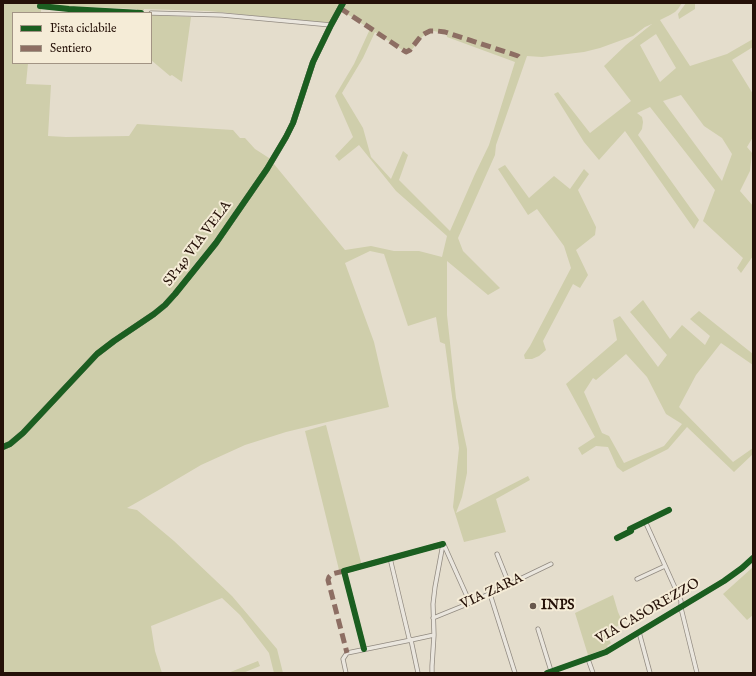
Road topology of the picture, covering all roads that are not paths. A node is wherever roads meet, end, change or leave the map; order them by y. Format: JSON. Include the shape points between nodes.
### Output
{"nodes":[{"id":1,"x":343,"y":3,"type":"edge"},
{"id":2,"x":40,"y":6,"type":"dead end"},
{"id":3,"x":123,"y":12,"type":"edge"},
{"id":4,"x":152,"y":13,"type":"edge"},
{"id":5,"x":331,"y":25,"type":"junction"},
{"id":6,"x":3,"y":447,"type":"edge"},
{"id":7,"x":669,"y":510,"type":"dead end"},
{"id":8,"x":645,"y":521,"type":"junction"},
{"id":9,"x":617,"y":538,"type":"dead end"},
{"id":10,"x":443,"y":544,"type":"junction"},
{"id":11,"x":497,"y":554,"type":"dead end"},
{"id":12,"x":390,"y":558,"type":"junction"},
{"id":13,"x":753,"y":558,"type":"edge"},
{"id":14,"x":551,"y":564,"type":"dead end"},
{"id":15,"x":665,"y":566,"type":"junction"},
{"id":16,"x":637,"y":579,"type":"dead end"},
{"id":17,"x":509,"y":584,"type":"junction"},
{"id":18,"x":490,"y":594,"type":"junction"},
{"id":19,"x":470,"y":603,"type":"junction"},
{"id":20,"x":681,"y":608,"type":"junction"},
{"id":21,"x":433,"y":618,"type":"junction"},
{"id":22,"x":538,"y":629,"type":"dead end"},
{"id":23,"x":640,"y":632,"type":"junction"},
{"id":24,"x":434,"y":635,"type":"junction"},
{"id":25,"x":412,"y":640,"type":"junction"},
{"id":26,"x":364,"y":649,"type":"junction"},
{"id":27,"x":588,"y":659,"type":"junction"},
{"id":28,"x":551,"y":671,"type":"junction"},
{"id":29,"x":346,"y":673,"type":"edge"},
{"id":30,"x":418,"y":673,"type":"edge"},
{"id":31,"x":432,"y":673,"type":"edge"},
{"id":32,"x":515,"y":673,"type":"edge"},
{"id":33,"x":547,"y":673,"type":"edge"},
{"id":34,"x":593,"y":673,"type":"edge"},
{"id":35,"x":650,"y":673,"type":"edge"},
{"id":36,"x":697,"y":673,"type":"edge"}],
"edges":[{"from":1,"to":5,"type":"street","name":"SP149 VIA VELA"},
{"from":2,"to":3,"type":"street"},
{"from":4,"to":5,"type":"street","via":[[222,15]]},
{"from":5,"to":6,"type":"street","name":"SP149 VIA VELA","via":[[313,62],[286,137],[216,243],[165,305],[97,354],[23,433]]},
{"from":7,"to":8,"type":"street"},
{"from":8,"to":9,"type":"street"},
{"from":8,"to":15,"type":"street"},
{"from":10,"to":12,"type":"street"},
{"from":10,"to":19,"type":"street"},
{"from":10,"to":21,"type":"street","via":[[435,587]]},
{"from":11,"to":17,"type":"street"},
{"from":12,"to":25,"type":"street","via":[[409,638]]},
{"from":12,"to":26,"type":"street","via":[[344,571]]},
{"from":13,"to":20,"type":"street","name":"VIA CASOREZZO","via":[[724,581]]},
{"from":14,"to":17,"type":"street","name":"VIA ZARA"},
{"from":15,"to":16,"type":"street"},
{"from":15,"to":20,"type":"street","via":[[681,601]]},
{"from":17,"to":18,"type":"street","name":"VIA ZARA"},
{"from":18,"to":19,"type":"street","name":"VIA ZARA"},
{"from":18,"to":32,"type":"street"},
{"from":19,"to":21,"type":"street","name":"VIA ZARA"},
{"from":20,"to":23,"type":"street","name":"VIA CASOREZZO"},
{"from":20,"to":36,"type":"street"},
{"from":21,"to":24,"type":"street"},
{"from":22,"to":28,"type":"street"},
{"from":23,"to":27,"type":"street","name":"VIA CASOREZZO","via":[[606,652]]},
{"from":23,"to":35,"type":"street"},
{"from":24,"to":25,"type":"street"},
{"from":24,"to":31,"type":"street"},
{"from":25,"to":26,"type":"street"},
{"from":25,"to":30,"type":"street"},
{"from":26,"to":29,"type":"street","via":[[347,653],[343,659]]},
{"from":27,"to":28,"type":"street","name":"VIA CASOREZZO"},
{"from":27,"to":34,"type":"street"},
{"from":28,"to":33,"type":"street","name":"VIA CASOREZZO"}]}
